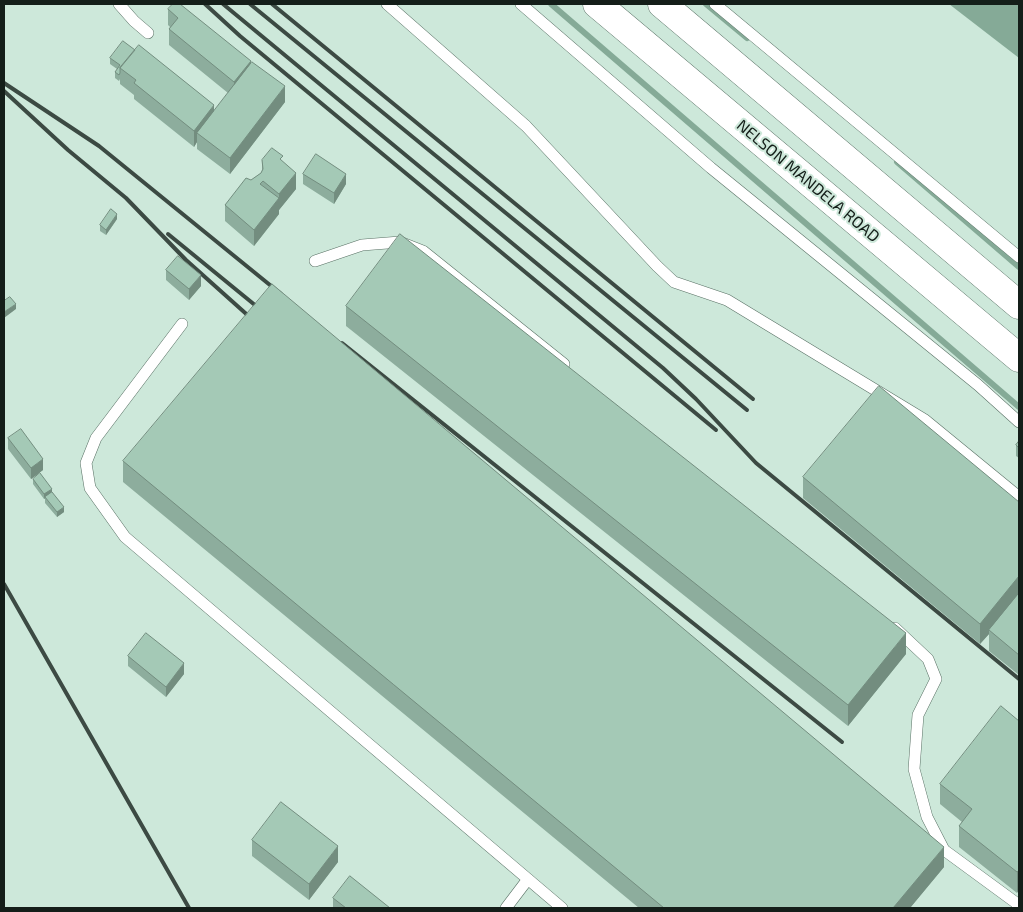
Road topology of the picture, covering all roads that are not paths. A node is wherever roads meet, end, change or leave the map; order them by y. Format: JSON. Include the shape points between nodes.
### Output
{"nodes":[{"id":1,"x":119,"y":4,"type":"edge"},
{"id":2,"x":387,"y":4,"type":"edge"},
{"id":3,"x":521,"y":4,"type":"edge"},
{"id":4,"x":597,"y":4,"type":"edge"},
{"id":5,"x":662,"y":4,"type":"edge"},
{"id":6,"x":716,"y":4,"type":"edge"},
{"id":7,"x":148,"y":33,"type":"dead end"},
{"id":8,"x":1019,"y":258,"type":"edge"},
{"id":9,"x":315,"y":261,"type":"dead end"},
{"id":10,"x":1019,"y":304,"type":"edge"},
{"id":11,"x":182,"y":324,"type":"dead end"},
{"id":12,"x":1019,"y":358,"type":"edge"},
{"id":13,"x":569,"y":368,"type":"edge"},
{"id":14,"x":1019,"y":422,"type":"edge"},
{"id":15,"x":1019,"y":498,"type":"edge"},
{"id":16,"x":886,"y":621,"type":"edge"},
{"id":17,"x":528,"y":879,"type":"junction"},
{"id":18,"x":1019,"y":905,"type":"edge"},
{"id":19,"x":506,"y":908,"type":"edge"},
{"id":20,"x":562,"y":908,"type":"edge"}],
"edges":[{"from":1,"to":7,"type":"lane"},
{"from":2,"to":15,"type":"lane","via":[[526,126],[674,282],[727,300],[925,420]]},
{"from":3,"to":14,"type":"lane","via":[[712,168]]},
{"from":4,"to":12,"type":"main road","name":"NELSON MANDELA ROAD"},
{"from":5,"to":10,"type":"main road"},
{"from":6,"to":8,"type":"lane"},
{"from":9,"to":13,"type":"lane","via":[[362,245],[400,242],[423,251]]},
{"from":11,"to":17,"type":"lane","via":[[96,438],[86,463],[90,488],[125,537]]},
{"from":16,"to":18,"type":"lane","via":[[928,659],[936,679],[918,716],[914,769],[926,817],[944,850]]},
{"from":17,"to":19,"type":"lane"},
{"from":17,"to":20,"type":"lane"}]}
